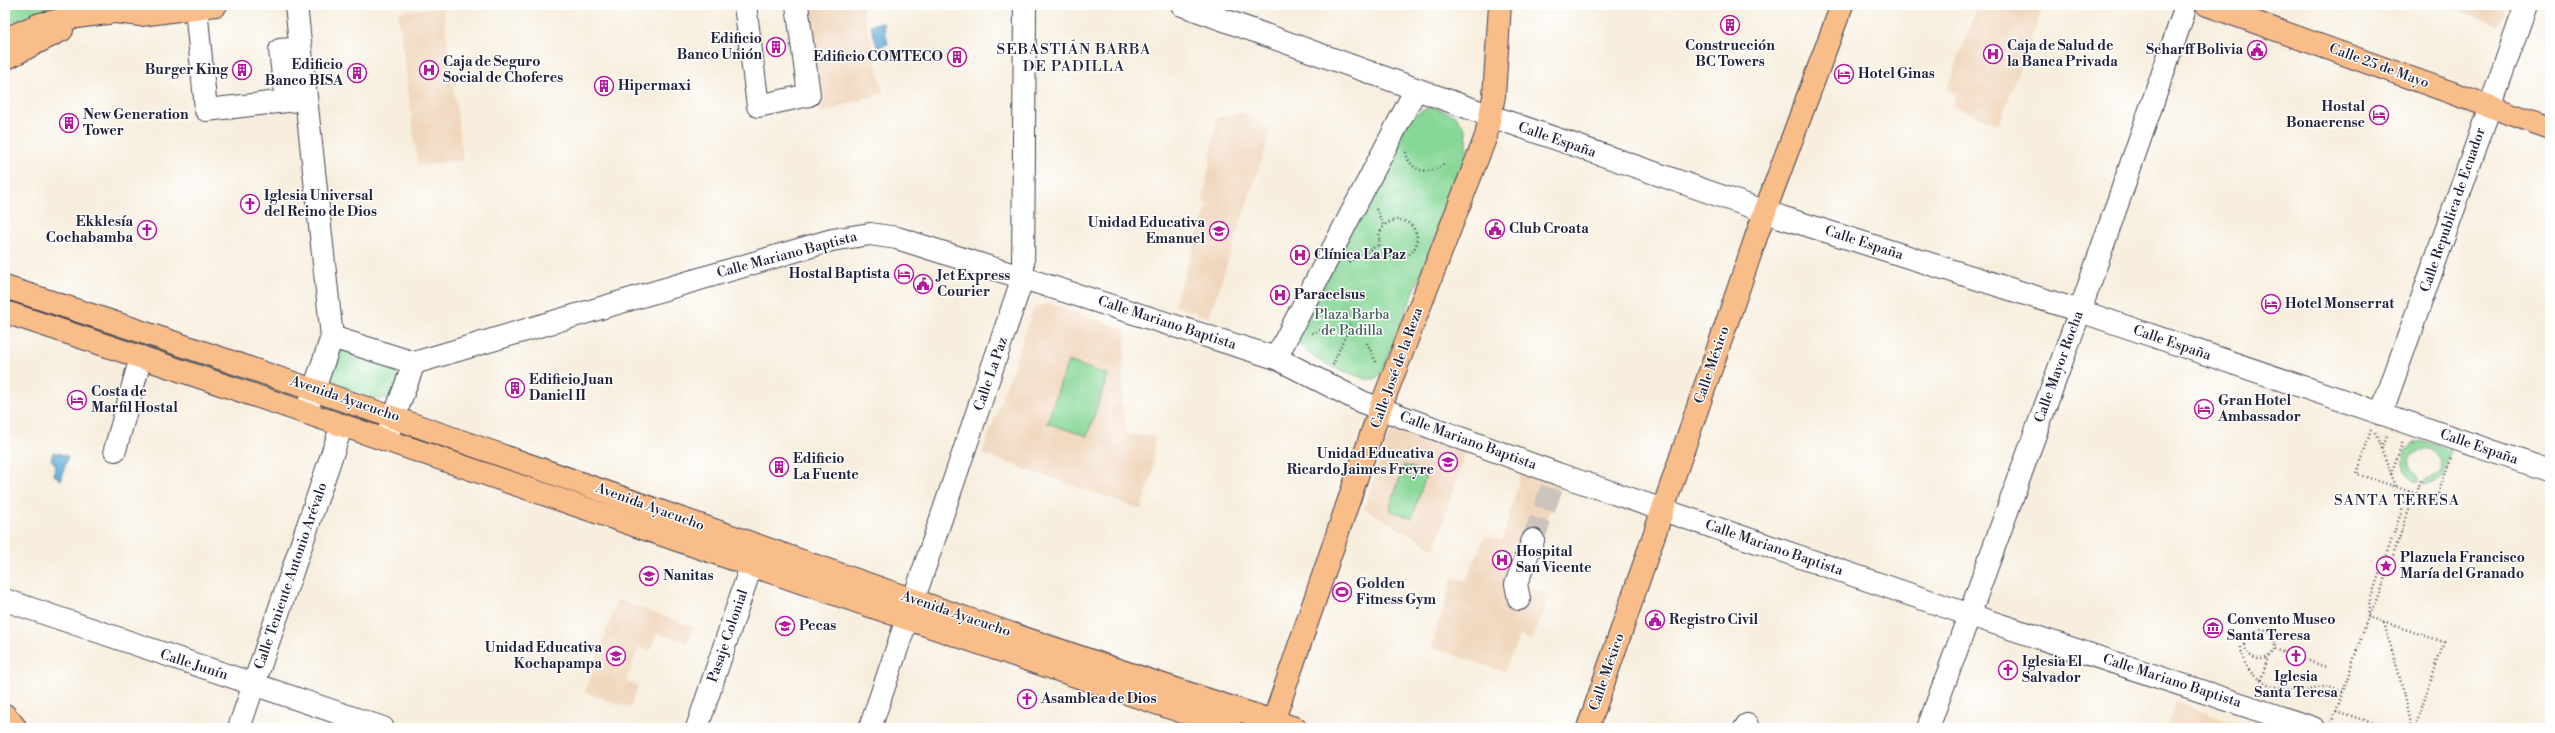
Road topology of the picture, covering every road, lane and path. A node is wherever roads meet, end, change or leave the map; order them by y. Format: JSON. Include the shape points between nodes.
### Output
{"nodes":[{"id":1,"x":296,"y":5,"type":"edge"},
{"id":2,"x":745,"y":5,"type":"edge"},
{"id":3,"x":797,"y":5,"type":"edge"},
{"id":4,"x":1025,"y":5,"type":"edge"},
{"id":5,"x":1184,"y":5,"type":"edge"},
{"id":6,"x":1500,"y":5,"type":"edge"},
{"id":7,"x":1842,"y":5,"type":"edge"},
{"id":8,"x":2185,"y":5,"type":"edge"},
{"id":9,"x":2207,"y":5,"type":"edge"},
{"id":10,"x":2526,"y":5,"type":"edge"},
{"id":11,"x":206,"y":6,"type":"edge"},
{"id":12,"x":141,"y":15,"type":"junction"},
{"id":13,"x":5,"y":39,"type":"edge"},
{"id":14,"x":5,"y":59,"type":"edge"},
{"id":15,"x":1416,"y":89,"type":"junction"},
{"id":16,"x":296,"y":100,"type":"junction"},
{"id":17,"x":2490,"y":106,"type":"junction"},
{"id":18,"x":1491,"y":116,"type":"junction"},
{"id":19,"x":2550,"y":128,"type":"edge"},
{"id":20,"x":1405,"y":147,"type":"dead end"},
{"id":21,"x":1444,"y":164,"type":"dead end"},
{"id":22,"x":1374,"y":204,"type":"dead end"},
{"id":23,"x":1765,"y":211,"type":"junction"},
{"id":24,"x":1384,"y":227,"type":"junction"},
{"id":25,"x":1380,"y":244,"type":"junction"},
{"id":26,"x":1347,"y":263,"type":"dead end"},
{"id":27,"x":5,"y":272,"type":"edge"},
{"id":28,"x":1023,"y":277,"type":"junction"},
{"id":29,"x":5,"y":286,"type":"edge"},
{"id":30,"x":76,"y":309,"type":"junction"},
{"id":31,"x":5,"y":312,"type":"edge"},
{"id":32,"x":2080,"y":312,"type":"junction"},
{"id":33,"x":1350,"y":324,"type":"dead end"},
{"id":34,"x":332,"y":337,"type":"junction"},
{"id":35,"x":1367,"y":343,"type":"dead end"},
{"id":36,"x":141,"y":357,"type":"junction"},
{"id":37,"x":1276,"y":358,"type":"junction"},
{"id":38,"x":414,"y":363,"type":"junction"},
{"id":39,"x":1377,"y":364,"type":"dead end"},
{"id":40,"x":1333,"y":365,"type":"dead end"},
{"id":41,"x":314,"y":388,"type":"junction"},
{"id":42,"x":1380,"y":409,"type":"junction"},
{"id":43,"x":306,"y":412,"type":"junction"},
{"id":44,"x":2381,"y":414,"type":"junction"},
{"id":45,"x":395,"y":416,"type":"junction"},
{"id":46,"x":342,"y":424,"type":"junction"},
{"id":47,"x":2406,"y":433,"type":"dead end"},
{"id":48,"x":386,"y":439,"type":"junction"},
{"id":49,"x":115,"y":450,"type":"dead end"},
{"id":50,"x":2454,"y":450,"type":"dead end"},
{"id":51,"x":2550,"y":471,"type":"edge"},
{"id":52,"x":2391,"y":474,"type":"junction"},
{"id":53,"x":2421,"y":479,"type":"dead end"},
{"id":54,"x":2396,"y":486,"type":"junction"},
{"id":55,"x":605,"y":491,"type":"junction"},
{"id":56,"x":2409,"y":491,"type":"junction"},
{"id":57,"x":2416,"y":493,"type":"junction"},
{"id":58,"x":1662,"y":509,"type":"junction"},
{"id":59,"x":597,"y":512,"type":"junction"},
{"id":60,"x":1533,"y":540,"type":"tunnel mouth"},
{"id":61,"x":758,"y":545,"type":"junction"},
{"id":62,"x":751,"y":566,"type":"junction"},
{"id":63,"x":1519,"y":599,"type":"dead end"},
{"id":64,"x":5,"y":600,"type":"edge"},
{"id":65,"x":910,"y":610,"type":"junction"},
{"id":66,"x":1970,"y":615,"type":"junction"},
{"id":67,"x":2368,"y":617,"type":"junction"},
{"id":68,"x":2384,"y":623,"type":"junction"},
{"id":69,"x":2274,"y":627,"type":"dead end"},
{"id":70,"x":2272,"y":633,"type":"junction"},
{"id":71,"x":2241,"y":647,"type":"dead end"},
{"id":72,"x":2275,"y":649,"type":"junction"},
{"id":73,"x":2268,"y":657,"type":"junction"},
{"id":74,"x":1078,"y":666,"type":"junction"},
{"id":75,"x":2326,"y":667,"type":"dead end"},
{"id":76,"x":2261,"y":680,"type":"junction"},
{"id":77,"x":254,"y":684,"type":"junction"},
{"id":78,"x":2343,"y":692,"type":"junction"},
{"id":79,"x":2336,"y":711,"type":"junction"},
{"id":80,"x":5,"y":715,"type":"edge"},
{"id":81,"x":2283,"y":723,"type":"edge"},
{"id":82,"x":1272,"y":725,"type":"edge"},
{"id":83,"x":2323,"y":725,"type":"edge"},
{"id":84,"x":16,"y":728,"type":"edge"},
{"id":85,"x":239,"y":728,"type":"edge"},
{"id":86,"x":383,"y":728,"type":"edge"},
{"id":87,"x":697,"y":728,"type":"edge"},
{"id":88,"x":870,"y":728,"type":"edge"},
{"id":89,"x":1231,"y":728,"type":"edge"},
{"id":90,"x":1295,"y":728,"type":"edge"},
{"id":91,"x":1588,"y":728,"type":"edge"},
{"id":92,"x":1928,"y":728,"type":"edge"},
{"id":93,"x":2388,"y":728,"type":"edge"},
{"id":94,"x":2411,"y":728,"type":"edge"},
{"id":95,"x":2415,"y":728,"type":"edge"}],
"edges":[{"from":1,"to":16,"type":"street","via":[[300,48]]},
{"from":2,"to":3,"type":"street","via":[[758,106],[809,95]]},
{"from":4,"to":28,"type":"street","name":"Calle La Paz"},
{"from":5,"to":15,"type":"street","name":"Calle España"},
{"from":6,"to":18,"type":"main road","name":"Calle José de la Reza"},
{"from":7,"to":23,"type":"main road","name":"Calle México"},
{"from":8,"to":32,"type":"street","name":"Calle Mayor Rocha","via":[[2184,15]]},
{"from":9,"to":17,"type":"main road","name":"Calle 25 de Mayo"},
{"from":10,"to":17,"type":"street","name":"Calle Republica de Ecuador"},
{"from":11,"to":12,"type":"main road"},
{"from":11,"to":16,"type":"street","via":[[206,110]]},
{"from":12,"to":13,"type":"main road","via":[[115,12],[69,18],[40,24]]},
{"from":12,"to":14,"type":"main road","via":[[120,22],[56,32]]},
{"from":15,"to":18,"type":"street","name":"Calle España"},
{"from":15,"to":37,"type":"street"},
{"from":16,"to":34,"type":"street"},
{"from":17,"to":19,"type":"main road","name":"Calle 25 de Mayo"},
{"from":17,"to":44,"type":"street","name":"Calle Republica de Ecuador"},
{"from":18,"to":23,"type":"street","name":"Calle España"},
{"from":18,"to":42,"type":"main road","name":"Calle José de la Reza","via":[[1486,136]]},
{"from":20,"to":21,"type":"path","via":[[1408,161],[1418,170],[1432,171]]},
{"from":22,"to":24,"type":"path"},
{"from":23,"to":32,"type":"street","name":"Calle España"},
{"from":23,"to":58,"type":"main road","name":"Calle México"},
{"from":24,"to":25,"type":"path"},
{"from":24,"to":25,"type":"path","via":[[1394,221],[1406,222],[1415,230],[1417,244],[1408,255],[1397,258],[1386,254]]},
{"from":25,"to":26,"type":"path"},
{"from":27,"to":30,"type":"main road","via":[[65,293]]},
{"from":28,"to":37,"type":"street","name":"Calle Mariano Baptista"},
{"from":28,"to":38,"type":"street","name":"Calle Mariano Baptista","via":[[897,238],[870,234],[832,240]]},
{"from":28,"to":65,"type":"street","name":"Calle La Paz"},
{"from":29,"to":30,"type":"main road","name":"Avenida Ayacucho"},
{"from":30,"to":41,"type":"main road","name":"Avenida Ayacucho"},
{"from":31,"to":36,"type":"main road","name":"Avenida Ayacucho"},
{"from":32,"to":44,"type":"street","name":"Calle España"},
{"from":32,"to":66,"type":"street","name":"Calle Mayor Rocha"},
{"from":33,"to":40,"type":"path"},
{"from":34,"to":38,"type":"street"},
{"from":34,"to":41,"type":"street"},
{"from":35,"to":39,"type":"path"},
{"from":36,"to":43,"type":"main road","name":"Avenida Ayacucho"},
{"from":36,"to":49,"type":"street"},
{"from":37,"to":42,"type":"street","name":"Calle Mariano Baptista"},
{"from":38,"to":45,"type":"street"},
{"from":41,"to":43,"type":"street"},
{"from":41,"to":45,"type":"main road","name":"Avenida Ayacucho"},
{"from":42,"to":58,"type":"street","name":"Calle Mariano Baptista","via":[[1556,479]]},
{"from":42,"to":82,"type":"main road","name":"Calle José de la Reza"},
{"from":43,"to":46,"type":"main road","name":"Avenida Ayacucho"},
{"from":44,"to":51,"type":"street","name":"Calle España"},
{"from":45,"to":48,"type":"street"},
{"from":45,"to":55,"type":"main road","name":"Avenida Ayacucho"},
{"from":46,"to":48,"type":"main road","name":"Avenida Ayacucho"},
{"from":46,"to":77,"type":"street","name":"Calle Teniente Antonio Arévalo"},
{"from":47,"to":52,"type":"path"},
{"from":48,"to":59,"type":"main road","name":"Avenida Ayacucho"},
{"from":50,"to":57,"type":"path","via":[[2436,500]]},
{"from":52,"to":54,"type":"path"},
{"from":52,"to":54,"type":"path","via":[[2373,426],[2357,474]]},
{"from":53,"to":57,"type":"path"},
{"from":54,"to":56,"type":"path"},
{"from":55,"to":59,"type":"main road"},
{"from":55,"to":61,"type":"main road","name":"Avenida Ayacucho"},
{"from":56,"to":57,"type":"path"},
{"from":56,"to":67,"type":"path","via":[[2370,600]]},
{"from":57,"to":67,"type":"path","via":[[2377,602]]},
{"from":58,"to":66,"type":"street","name":"Calle Mariano Baptista"},
{"from":58,"to":91,"type":"main road","name":"Calle México"},
{"from":59,"to":62,"type":"main road","name":"Avenida Ayacucho"},
{"from":60,"to":63,"type":"street","via":[[1516,584]]},
{"from":61,"to":62,"type":"street","name":"Pasaje Colonial"},
{"from":61,"to":65,"type":"main road","name":"Avenida Ayacucho"},
{"from":62,"to":65,"type":"main road","name":"Avenida Ayacucho"},
{"from":62,"to":87,"type":"street","name":"Pasaje Colonial"},
{"from":64,"to":77,"type":"street","name":"Calle Junín"},
{"from":65,"to":74,"type":"main road","name":"Avenida Ayacucho"},
{"from":65,"to":88,"type":"street","name":"Calle La Paz"},
{"from":66,"to":81,"type":"street","name":"Calle Mariano Baptista"},
{"from":66,"to":92,"type":"street","name":"Calle Mayor Rocha"},
{"from":67,"to":68,"type":"path"},
{"from":67,"to":78,"type":"path"},
{"from":68,"to":94,"type":"path"},
{"from":68,"to":95,"type":"path","via":[[2444,642]]},
{"from":69,"to":70,"type":"path"},
{"from":70,"to":72,"type":"path","via":[[2275,638]]},
{"from":70,"to":73,"type":"path","via":[[2258,628],[2248,633],[2245,643],[2247,652],[2254,658]]},
{"from":71,"to":76,"type":"path","via":[[2246,667]]},
{"from":72,"to":73,"type":"path"},
{"from":72,"to":75,"type":"path"},
{"from":73,"to":76,"type":"path"},
{"from":74,"to":82,"type":"main road","name":"Avenida Ayacucho"},
{"from":74,"to":89,"type":"main road","name":"Avenida Ayacucho"},
{"from":76,"to":78,"type":"path","via":[[2279,689],[2309,690],[2327,687]]},
{"from":77,"to":85,"type":"street","name":"Calle Teniente Antonio Arévalo"},
{"from":77,"to":86,"type":"street","name":"Calle Junín"},
{"from":78,"to":79,"type":"path"},
{"from":79,"to":83,"type":"path"},
{"from":79,"to":93,"type":"path"},
{"from":80,"to":84,"type":"main road"},
{"from":81,"to":83,"type":"street","name":"Calle Mariano Baptista"},
{"from":82,"to":90,"type":"main road","name":"Avenida Ayacucho"}]}
